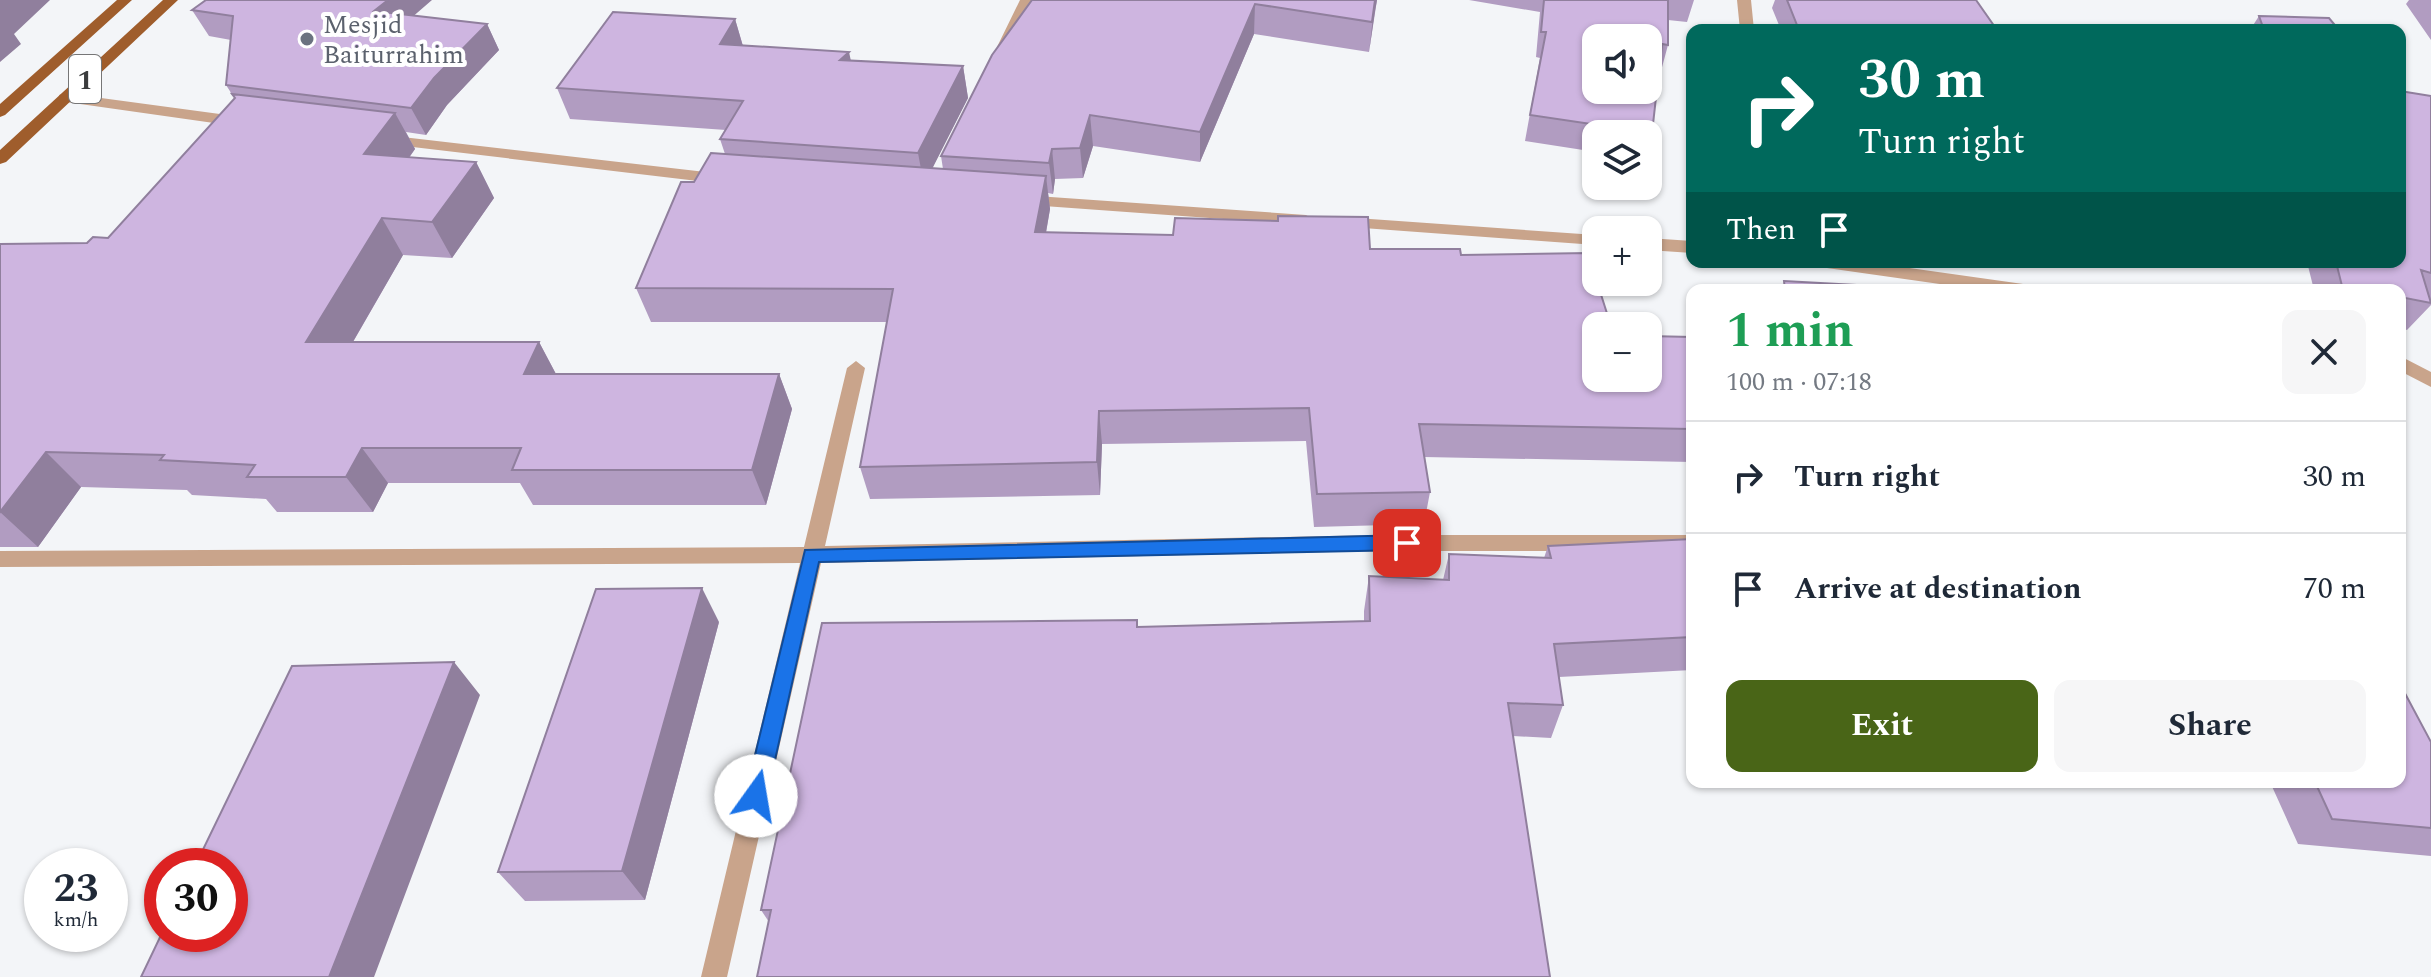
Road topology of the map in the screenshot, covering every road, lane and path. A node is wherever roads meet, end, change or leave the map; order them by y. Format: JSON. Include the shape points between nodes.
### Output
{"nodes":[{"id":1,"x":125,"y":0,"type":"edge"},
{"id":2,"x":171,"y":0,"type":"edge"},
{"id":3,"x":1027,"y":0,"type":"edge"},
{"id":4,"x":1744,"y":0,"type":"edge"},
{"id":5,"x":1746,"y":24,"type":"edge"},
{"id":6,"x":1000,"y":55,"type":"edge"},
{"id":7,"x":64,"y":98,"type":"junction"},
{"id":8,"x":0,"y":112,"type":"edge"},
{"id":9,"x":266,"y":125,"type":"edge"},
{"id":10,"x":375,"y":139,"type":"edge"},
{"id":11,"x":3,"y":154,"type":"edge"},
{"id":12,"x":734,"y":180,"type":"edge"},
{"id":13,"x":1011,"y":199,"type":"edge"},
{"id":14,"x":1582,"y":239,"type":"edge"},
{"id":15,"x":1662,"y":245,"type":"edge"},
{"id":16,"x":1686,"y":247,"type":"edge"},
{"id":17,"x":1869,"y":268,"type":"edge"},
{"id":18,"x":1981,"y":284,"type":"edge"},
{"id":19,"x":2406,"y":366,"type":"edge"},
{"id":20,"x":856,"y":368,"type":"dead end"},
{"id":21,"x":2431,"y":380,"type":"edge"},
{"id":22,"x":1686,"y":543,"type":"edge"},
{"id":23,"x":812,"y":555,"type":"junction"},
{"id":24,"x":0,"y":559,"type":"edge"},
{"id":25,"x":714,"y":977,"type":"edge"}],
"edges":[{"from":1,"to":8,"type":"main road","number":"1"},
{"from":2,"to":7,"type":"main road","number":"1"},
{"from":3,"to":6,"type":"street"},
{"from":4,"to":5,"type":"street"},
{"from":7,"to":9,"type":"street"},
{"from":7,"to":11,"type":"main road","number":"1"},
{"from":10,"to":12,"type":"street"},
{"from":13,"to":14,"type":"street"},
{"from":15,"to":16,"type":"street"},
{"from":17,"to":18,"type":"street"},
{"from":19,"to":21,"type":"street"},
{"from":20,"to":23,"type":"street"},
{"from":22,"to":23,"type":"street","via":[[1379,543]]},
{"from":23,"to":24,"type":"street"},
{"from":23,"to":25,"type":"street"}]}
